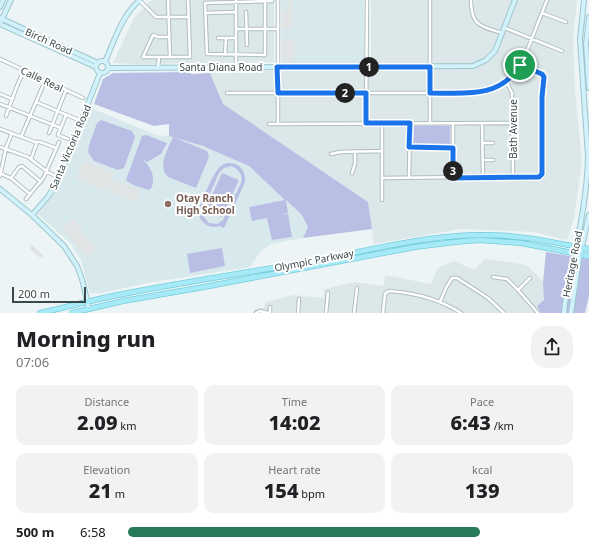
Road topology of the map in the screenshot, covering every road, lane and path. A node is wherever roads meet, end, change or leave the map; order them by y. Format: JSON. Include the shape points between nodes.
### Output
{"nodes":[{"id":1,"x":3,"y":0,"type":"edge"},
{"id":2,"x":11,"y":0,"type":"edge"},
{"id":3,"x":139,"y":0,"type":"edge"},
{"id":4,"x":168,"y":0,"type":"edge"},
{"id":5,"x":188,"y":0,"type":"edge"},
{"id":6,"x":278,"y":0,"type":"edge"},
{"id":7,"x":367,"y":0,"type":"edge"},
{"id":8,"x":430,"y":0,"type":"edge"},
{"id":9,"x":471,"y":0,"type":"edge"},
{"id":10,"x":516,"y":0,"type":"edge"},
{"id":11,"x":547,"y":0,"type":"edge"},
{"id":12,"x":584,"y":0,"type":"edge"},
{"id":13,"x":236,"y":1,"type":"edge"},
{"id":14,"x":265,"y":2,"type":"junction"},
{"id":15,"x":272,"y":2,"type":"dead end"},
{"id":16,"x":0,"y":7,"type":"edge"},
{"id":17,"x":236,"y":12,"type":"junction"},
{"id":18,"x":246,"y":12,"type":"dead end"},
{"id":19,"x":205,"y":13,"type":"junction"},
{"id":20,"x":542,"y":13,"type":"junction"},
{"id":21,"x":168,"y":16,"type":"junction"},
{"id":22,"x":188,"y":17,"type":"junction"},
{"id":23,"x":589,"y":17,"type":"edge"},
{"id":24,"x":0,"y":21,"type":"edge"},
{"id":25,"x":566,"y":22,"type":"dead end"},
{"id":26,"x":236,"y":28,"type":"junction"},
{"id":27,"x":246,"y":28,"type":"junction"},
{"id":28,"x":265,"y":28,"type":"junction"},
{"id":29,"x":505,"y":28,"type":"junction"},
{"id":30,"x":277,"y":29,"type":"junction"},
{"id":31,"x":503,"y":33,"type":"junction"},
{"id":32,"x":169,"y":37,"type":"junction"},
{"id":33,"x":218,"y":38,"type":"dead end"},
{"id":34,"x":226,"y":38,"type":"junction"},
{"id":35,"x":236,"y":38,"type":"junction"},
{"id":36,"x":531,"y":39,"type":"junction"},
{"id":37,"x":247,"y":45,"type":"dead end"},
{"id":38,"x":562,"y":51,"type":"dead end"},
{"id":39,"x":225,"y":55,"type":"junction"},
{"id":40,"x":236,"y":55,"type":"junction"},
{"id":41,"x":159,"y":57,"type":"junction"},
{"id":42,"x":170,"y":57,"type":"junction"},
{"id":43,"x":1,"y":60,"type":"edge"},
{"id":44,"x":105,"y":62,"type":"junction"},
{"id":45,"x":0,"y":64,"type":"edge"},
{"id":46,"x":97,"y":65,"type":"junction"},
{"id":47,"x":520,"y":65,"type":"junction"},
{"id":48,"x":236,"y":67,"type":"junction"},
{"id":49,"x":277,"y":67,"type":"junction"},
{"id":50,"x":367,"y":67,"type":"junction"},
{"id":51,"x":430,"y":67,"type":"junction"},
{"id":52,"x":108,"y":68,"type":"junction"},
{"id":53,"x":158,"y":68,"type":"junction"},
{"id":54,"x":24,"y":70,"type":"junction"},
{"id":55,"x":100,"y":73,"type":"junction"},
{"id":56,"x":45,"y":81,"type":"junction"},
{"id":57,"x":506,"y":82,"type":"junction"},
{"id":58,"x":589,"y":88,"type":"edge"},
{"id":59,"x":66,"y":90,"type":"junction"},
{"id":60,"x":227,"y":93,"type":"dead end"},
{"id":61,"x":278,"y":93,"type":"junction"},
{"id":62,"x":366,"y":93,"type":"junction"},
{"id":63,"x":430,"y":93,"type":"junction"},
{"id":64,"x":0,"y":94,"type":"edge"},
{"id":65,"x":83,"y":98,"type":"dead end"},
{"id":66,"x":12,"y":99,"type":"junction"},
{"id":67,"x":36,"y":102,"type":"junction"},
{"id":68,"x":0,"y":104,"type":"edge"},
{"id":69,"x":9,"y":108,"type":"junction"},
{"id":70,"x":58,"y":111,"type":"junction"},
{"id":71,"x":66,"y":115,"type":"junction"},
{"id":72,"x":6,"y":116,"type":"dead end"},
{"id":73,"x":30,"y":116,"type":"junction"},
{"id":74,"x":81,"y":121,"type":"junction"},
{"id":75,"x":366,"y":123,"type":"junction"},
{"id":76,"x":382,"y":123,"type":"junction"},
{"id":77,"x":410,"y":123,"type":"junction"},
{"id":78,"x":430,"y":123,"type":"junction"},
{"id":79,"x":453,"y":123,"type":"junction"},
{"id":80,"x":482,"y":123,"type":"junction"},
{"id":81,"x":512,"y":123,"type":"junction"},
{"id":82,"x":269,"y":124,"type":"dead end"},
{"id":83,"x":278,"y":124,"type":"junction"},
{"id":84,"x":53,"y":125,"type":"junction"},
{"id":85,"x":61,"y":128,"type":"junction"},
{"id":86,"x":0,"y":129,"type":"edge"},
{"id":87,"x":12,"y":133,"type":"junction"},
{"id":88,"x":50,"y":133,"type":"dead end"},
{"id":89,"x":21,"y":137,"type":"junction"},
{"id":90,"x":68,"y":139,"type":"dead end"},
{"id":91,"x":37,"y":142,"type":"junction"},
{"id":92,"x":59,"y":142,"type":"dead end"},
{"id":93,"x":482,"y":143,"type":"junction"},
{"id":94,"x":494,"y":143,"type":"dead end"},
{"id":95,"x":0,"y":147,"type":"edge"},
{"id":96,"x":409,"y":147,"type":"junction"},
{"id":97,"x":6,"y":148,"type":"junction"},
{"id":98,"x":56,"y":148,"type":"junction"},
{"id":99,"x":453,"y":148,"type":"junction"},
{"id":100,"x":355,"y":151,"type":"junction"},
{"id":101,"x":381,"y":151,"type":"junction"},
{"id":102,"x":331,"y":154,"type":"dead end"},
{"id":103,"x":31,"y":159,"type":"junction"},
{"id":104,"x":483,"y":160,"type":"junction"},
{"id":105,"x":493,"y":160,"type":"dead end"},
{"id":106,"x":47,"y":172,"type":"junction"},
{"id":107,"x":352,"y":173,"type":"dead end"},
{"id":108,"x":0,"y":174,"type":"edge"},
{"id":109,"x":59,"y":177,"type":"junction"},
{"id":110,"x":409,"y":177,"type":"junction"},
{"id":111,"x":483,"y":177,"type":"junction"},
{"id":112,"x":513,"y":177,"type":"junction"},
{"id":113,"x":11,"y":178,"type":"junction"},
{"id":114,"x":382,"y":178,"type":"junction"},
{"id":115,"x":453,"y":178,"type":"junction"},
{"id":116,"x":41,"y":182,"type":"junction"},
{"id":117,"x":0,"y":189,"type":"edge"},
{"id":118,"x":30,"y":194,"type":"junction"},
{"id":119,"x":26,"y":199,"type":"dead end"},
{"id":120,"x":382,"y":200,"type":"dead end"},
{"id":121,"x":32,"y":215,"type":"junction"},
{"id":122,"x":589,"y":215,"type":"edge"},
{"id":123,"x":576,"y":246,"type":"junction"},
{"id":124,"x":583,"y":248,"type":"junction"},
{"id":125,"x":589,"y":249,"type":"edge"},
{"id":126,"x":574,"y":253,"type":"junction"},
{"id":127,"x":581,"y":254,"type":"junction"},
{"id":128,"x":589,"y":256,"type":"edge"},
{"id":129,"x":236,"y":275,"type":"junction"},
{"id":130,"x":493,"y":277,"type":"dead end"},
{"id":131,"x":530,"y":278,"type":"dead end"},
{"id":132,"x":238,"y":281,"type":"junction"},
{"id":133,"x":357,"y":288,"type":"dead end"},
{"id":134,"x":518,"y":290,"type":"junction"},
{"id":135,"x":328,"y":293,"type":"dead end"},
{"id":136,"x":299,"y":299,"type":"dead end"},
{"id":137,"x":88,"y":302,"type":"junction"},
{"id":138,"x":440,"y":302,"type":"junction"},
{"id":139,"x":270,"y":306,"type":"dead end"},
{"id":140,"x":89,"y":309,"type":"junction"},
{"id":141,"x":40,"y":313,"type":"edge"},
{"id":142,"x":72,"y":313,"type":"edge"},
{"id":143,"x":256,"y":313,"type":"edge"},
{"id":144,"x":269,"y":313,"type":"edge"},
{"id":145,"x":298,"y":313,"type":"edge"},
{"id":146,"x":326,"y":313,"type":"edge"},
{"id":147,"x":354,"y":313,"type":"edge"},
{"id":148,"x":383,"y":313,"type":"edge"},
{"id":149,"x":461,"y":313,"type":"edge"},
{"id":150,"x":504,"y":313,"type":"edge"},
{"id":151,"x":538,"y":313,"type":"edge"},
{"id":152,"x":564,"y":313,"type":"edge"},
{"id":153,"x":571,"y":313,"type":"edge"}],
"edges":[{"from":1,"to":16,"type":"street"},
{"from":2,"to":24,"type":"street"},
{"from":3,"to":21,"type":"street","via":[[154,16]]},
{"from":3,"to":44,"type":"street","via":[[126,17]]},
{"from":4,"to":21,"type":"street"},
{"from":5,"to":22,"type":"street"},
{"from":6,"to":30,"type":"street"},
{"from":7,"to":50,"type":"street"},
{"from":8,"to":51,"type":"street"},
{"from":9,"to":31,"type":"street","via":[[471,13],[475,21]]},
{"from":10,"to":29,"type":"street","name":"Santa Diana Road"},
{"from":11,"to":20,"type":"street"},
{"from":12,"to":123,"type":"street","name":"Heritage Road","via":[[580,39],[588,164],[585,199]]},
{"from":13,"to":14,"type":"street"},
{"from":13,"to":17,"type":"street"},
{"from":13,"to":19,"type":"street","via":[[205,2]]},
{"from":14,"to":15,"type":"street"},
{"from":14,"to":28,"type":"street"},
{"from":17,"to":19,"type":"street"},
{"from":17,"to":26,"type":"street"},
{"from":18,"to":27,"type":"street"},
{"from":19,"to":39,"type":"street","via":[[207,54]]},
{"from":20,"to":25,"type":"street"},
{"from":20,"to":36,"type":"street"},
{"from":21,"to":22,"type":"street"},
{"from":21,"to":32,"type":"street"},
{"from":22,"to":42,"type":"street","via":[[190,57]]},
{"from":23,"to":58,"type":"street","via":[[586,44]]},
{"from":24,"to":46,"type":"street","name":"Birch Road"},
{"from":26,"to":27,"type":"street"},
{"from":26,"to":35,"type":"street"},
{"from":27,"to":28,"type":"street"},
{"from":27,"to":37,"type":"street"},
{"from":28,"to":30,"type":"street"},
{"from":28,"to":40,"type":"street","via":[[265,55]]},
{"from":29,"to":31,"type":"street","name":"Santa Diana Road"},
{"from":29,"to":36,"type":"street"},
{"from":30,"to":49,"type":"street"},
{"from":31,"to":51,"type":"street","name":"Santa Diana Road","via":[[495,51],[480,63]]},
{"from":32,"to":41,"type":"street","via":[[153,35],[143,57]]},
{"from":32,"to":42,"type":"street"},
{"from":33,"to":34,"type":"street"},
{"from":34,"to":35,"type":"street"},
{"from":34,"to":39,"type":"street"},
{"from":35,"to":40,"type":"street"},
{"from":36,"to":38,"type":"street"},
{"from":36,"to":47,"type":"street"},
{"from":39,"to":40,"type":"street"},
{"from":40,"to":48,"type":"street"},
{"from":41,"to":42,"type":"street"},
{"from":41,"to":53,"type":"street"},
{"from":43,"to":45,"type":"street"},
{"from":43,"to":54,"type":"street","name":"Calle Real"},
{"from":44,"to":46,"type":"street","via":[[101,61]]},
{"from":44,"to":52,"type":"street"},
{"from":46,"to":55,"type":"street","via":[[97,71]]},
{"from":47,"to":57,"type":"street"},
{"from":47,"to":112,"type":"street","via":[[544,77],[542,174]]},
{"from":48,"to":49,"type":"street","name":"Santa Diana Road"},
{"from":48,"to":53,"type":"street","name":"Santa Diana Road"},
{"from":49,"to":50,"type":"street","name":"Santa Diana Road"},
{"from":49,"to":61,"type":"street"},
{"from":50,"to":51,"type":"street","name":"Santa Diana Road"},
{"from":50,"to":62,"type":"street"},
{"from":51,"to":63,"type":"street"},
{"from":52,"to":53,"type":"street","name":"Santa Diana Road"},
{"from":52,"to":55,"type":"street","via":[[105,73]]},
{"from":54,"to":56,"type":"street","name":"Calle Real"},
{"from":54,"to":66,"type":"street"},
{"from":55,"to":74,"type":"street","name":"Santa Victoria Road"},
{"from":56,"to":59,"type":"street","name":"Calle Real"},
{"from":56,"to":67,"type":"street"},
{"from":57,"to":63,"type":"street","via":[[478,92]]},
{"from":57,"to":81,"type":"street","name":"Bath Avenue","via":[[512,93]]},
{"from":59,"to":65,"type":"street","name":"Calle Real"},
{"from":59,"to":70,"type":"street"},
{"from":60,"to":61,"type":"street"},
{"from":61,"to":62,"type":"street"},
{"from":61,"to":83,"type":"street"},
{"from":62,"to":63,"type":"street"},
{"from":62,"to":75,"type":"street"},
{"from":63,"to":78,"type":"street"},
{"from":64,"to":66,"type":"street"},
{"from":66,"to":69,"type":"street"},
{"from":67,"to":70,"type":"street"},
{"from":67,"to":73,"type":"street"},
{"from":68,"to":69,"type":"street"},
{"from":69,"to":72,"type":"street"},
{"from":69,"to":73,"type":"street"},
{"from":70,"to":71,"type":"street"},
{"from":70,"to":84,"type":"street"},
{"from":71,"to":74,"type":"street"},
{"from":71,"to":85,"type":"street"},
{"from":73,"to":84,"type":"street"},
{"from":73,"to":89,"type":"street"},
{"from":74,"to":109,"type":"street","name":"Santa Victoria Road"},
{"from":75,"to":76,"type":"street"},
{"from":75,"to":83,"type":"street"},
{"from":76,"to":77,"type":"street"},
{"from":76,"to":101,"type":"street"},
{"from":77,"to":78,"type":"street"},
{"from":77,"to":96,"type":"street"},
{"from":78,"to":79,"type":"street"},
{"from":79,"to":80,"type":"street"},
{"from":79,"to":99,"type":"street"},
{"from":80,"to":81,"type":"street"},
{"from":80,"to":93,"type":"street"},
{"from":81,"to":112,"type":"street","name":"Bath Avenue"},
{"from":82,"to":83,"type":"street"},
{"from":84,"to":85,"type":"street"},
{"from":84,"to":88,"type":"street"},
{"from":85,"to":90,"type":"street","via":[[58,135]]},
{"from":86,"to":87,"type":"street"},
{"from":87,"to":89,"type":"street"},
{"from":87,"to":97,"type":"street"},
{"from":89,"to":91,"type":"street"},
{"from":91,"to":98,"type":"street"},
{"from":91,"to":103,"type":"street"},
{"from":92,"to":98,"type":"street"},
{"from":93,"to":94,"type":"street"},
{"from":93,"to":104,"type":"street"},
{"from":95,"to":97,"type":"street"},
{"from":96,"to":99,"type":"street"},
{"from":96,"to":110,"type":"street"},
{"from":97,"to":103,"type":"street"},
{"from":97,"to":108,"type":"street"},
{"from":98,"to":106,"type":"street"},
{"from":99,"to":115,"type":"street"},
{"from":100,"to":101,"type":"street"},
{"from":100,"to":102,"type":"street"},
{"from":100,"to":107,"type":"street"},
{"from":101,"to":114,"type":"street"},
{"from":103,"to":106,"type":"street"},
{"from":104,"to":105,"type":"street"},
{"from":104,"to":111,"type":"street"},
{"from":106,"to":109,"type":"street"},
{"from":106,"to":116,"type":"street"},
{"from":108,"to":113,"type":"street"},
{"from":109,"to":121,"type":"street","name":"Santa Victoria Road","via":[[53,190]]},
{"from":110,"to":114,"type":"street"},
{"from":110,"to":115,"type":"street"},
{"from":111,"to":112,"type":"street"},
{"from":111,"to":115,"type":"street"},
{"from":113,"to":116,"type":"street","via":[[18,167],[22,166]]},
{"from":113,"to":118,"type":"street"},
{"from":114,"to":120,"type":"street"},
{"from":116,"to":118,"type":"street"},
{"from":117,"to":121,"type":"street"},
{"from":118,"to":119,"type":"street"},
{"from":121,"to":137,"type":"street","via":[[64,246],[73,259]]},
{"from":122,"to":124,"type":"street","name":"Heritage Road"},
{"from":123,"to":124,"type":"main road","name":"Olympic Parkway"},
{"from":123,"to":126,"type":"street","name":"Heritage Road"},
{"from":123,"to":129,"type":"main road","name":"Olympic Parkway","via":[[521,236],[453,236],[413,241]]},
{"from":124,"to":125,"type":"main road","name":"Olympic Parkway"},
{"from":124,"to":127,"type":"street","name":"Heritage Road"},
{"from":126,"to":127,"type":"main road","name":"Olympic Parkway"},
{"from":126,"to":132,"type":"main road","name":"Olympic Parkway","via":[[504,241],[455,242],[415,247]]},
{"from":126,"to":152,"type":"street","name":"Heritage Road"},
{"from":127,"to":128,"type":"main road","name":"Olympic Parkway"},
{"from":127,"to":153,"type":"street","name":"Heritage Road"},
{"from":129,"to":132,"type":"main road"},
{"from":129,"to":137,"type":"main road","name":"Olympic Parkway"},
{"from":130,"to":134,"type":"street","via":[[507,279]]},
{"from":131,"to":134,"type":"street"},
{"from":132,"to":140,"type":"main road","name":"Olympic Parkway"},
{"from":133,"to":147,"type":"street"},
{"from":134,"to":151,"type":"street"},
{"from":135,"to":146,"type":"street"},
{"from":136,"to":145,"type":"street"},
{"from":137,"to":140,"type":"street"},
{"from":137,"to":141,"type":"main road","name":"Olympic Parkway"},
{"from":138,"to":148,"type":"street","via":[[387,292]]},
{"from":138,"to":149,"type":"street"},
{"from":138,"to":150,"type":"street","via":[[448,283],[452,278],[457,278],[488,298]]},
{"from":139,"to":144,"type":"street"},
{"from":140,"to":142,"type":"main road","name":"Olympic Parkway"},
{"from":143,"to":144,"type":"street"}]}
